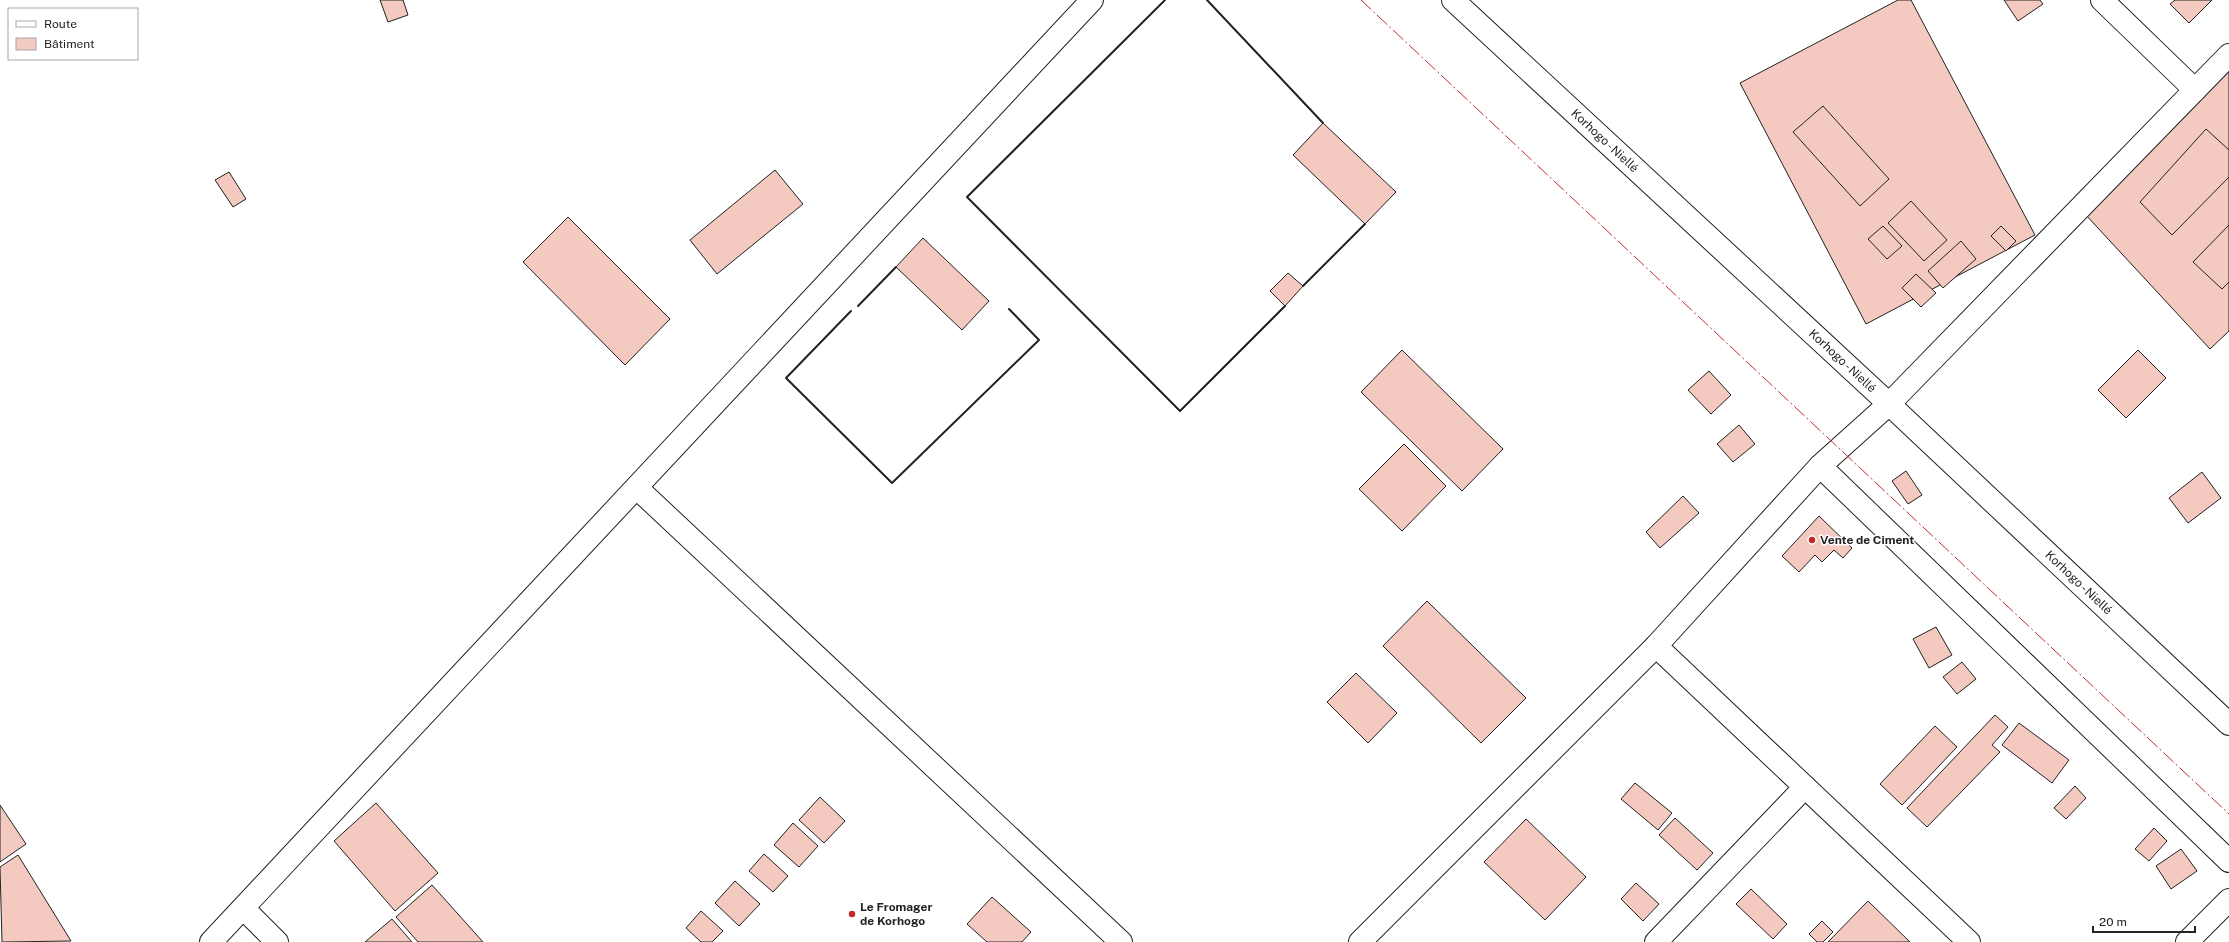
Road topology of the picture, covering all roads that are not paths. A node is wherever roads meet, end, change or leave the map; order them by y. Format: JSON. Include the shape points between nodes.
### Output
{"nodes":[{"id":1,"x":1092,"y":0,"type":"edge"},
{"id":2,"x":1453,"y":0,"type":"edge"},
{"id":3,"x":2102,"y":0,"type":"edge"},
{"id":4,"x":2229,"y":55,"type":"edge"},
{"id":5,"x":2195,"y":90,"type":"junction"},
{"id":6,"x":1889,"y":404,"type":"junction"},
{"id":7,"x":1820,"y":466,"type":"junction"},
{"id":8,"x":637,"y":488,"type":"junction"},
{"id":9,"x":1656,"y":646,"type":"junction"},
{"id":10,"x":2229,"y":724,"type":"edge"},
{"id":11,"x":1804,"y":787,"type":"junction"},
{"id":12,"x":2229,"y":861,"type":"edge"},
{"id":13,"x":2229,"y":900,"type":"edge"},
{"id":14,"x":244,"y":909,"type":"junction"},
{"id":15,"x":211,"y":942,"type":"edge"},
{"id":16,"x":277,"y":942,"type":"edge"},
{"id":17,"x":1121,"y":942,"type":"edge"},
{"id":18,"x":1360,"y":942,"type":"edge"},
{"id":19,"x":1656,"y":942,"type":"edge"},
{"id":20,"x":1969,"y":942,"type":"edge"},
{"id":21,"x":2187,"y":942,"type":"edge"}],
"edges":[{"from":1,"to":8,"type":"street"},
{"from":2,"to":6,"type":"street","name":"Korhogo - Niellé"},
{"from":3,"to":5,"type":"street"},
{"from":4,"to":5,"type":"street"},
{"from":5,"to":6,"type":"street"},
{"from":6,"to":7,"type":"street"},
{"from":6,"to":10,"type":"street","name":"Korhogo - Niellé"},
{"from":7,"to":9,"type":"street"},
{"from":7,"to":12,"type":"street"},
{"from":8,"to":14,"type":"street"},
{"from":8,"to":17,"type":"street"},
{"from":9,"to":11,"type":"street"},
{"from":9,"to":18,"type":"street"},
{"from":11,"to":19,"type":"street"},
{"from":11,"to":20,"type":"street"},
{"from":13,"to":21,"type":"street"},
{"from":14,"to":15,"type":"street"},
{"from":14,"to":16,"type":"street"}]}
